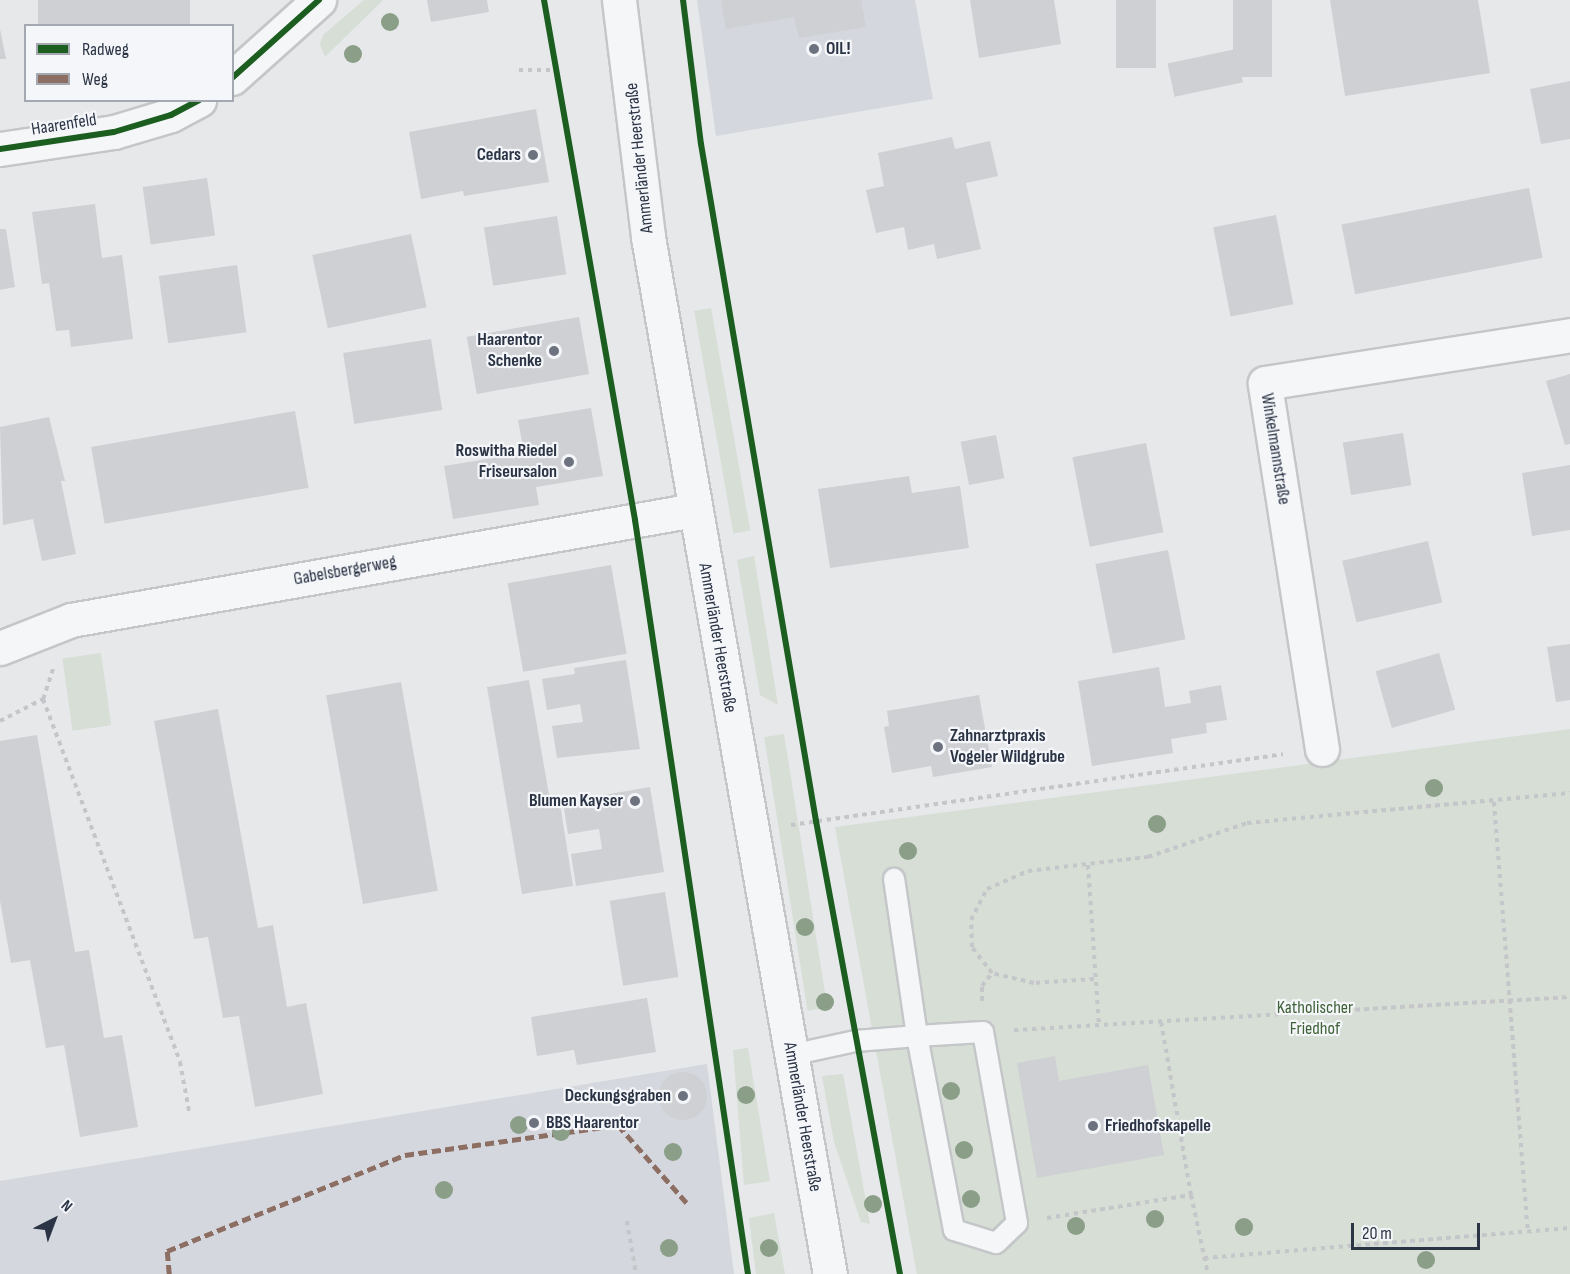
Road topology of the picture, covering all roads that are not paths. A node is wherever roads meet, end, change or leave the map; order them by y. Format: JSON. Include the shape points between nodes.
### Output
{"nodes":[{"id":1,"x":319,"y":0,"type":"edge"},
{"id":2,"x":619,"y":0,"type":"edge"},
{"id":3,"x":234,"y":76,"type":"edge"},
{"id":4,"x":195,"y":102,"type":"edge"},
{"id":5,"x":0,"y":149,"type":"edge"},
{"id":6,"x":1570,"y":335,"type":"edge"},
{"id":7,"x":694,"y":510,"type":"junction"},
{"id":8,"x":0,"y":648,"type":"edge"},
{"id":9,"x":1322,"y":749,"type":"road end"},
{"id":10,"x":894,"y":879,"type":"dead end"},
{"id":11,"x":917,"y":1036,"type":"junction"},
{"id":12,"x":791,"y":1055,"type":"junction"},
{"id":13,"x":830,"y":1274,"type":"edge"}],
"edges":[{"from":1,"to":3,"type":"street"},
{"from":2,"to":7,"type":"street","name":"Ammerländer Heerstraße","via":[[648,237]]},
{"from":4,"to":5,"type":"street","name":"Haarenfeld","via":[[171,115],[114,132]]},
{"from":6,"to":9,"type":"street","name":"Winkelmannstraße","via":[[1265,382]]},
{"from":7,"to":8,"type":"street","name":"Gabelsbergerweg","via":[[71,620]]},
{"from":7,"to":12,"type":"street","name":"Ammerländer Heerstraße"},
{"from":10,"to":11,"type":"lane"},
{"from":11,"to":11,"type":"lane","via":[[983,1032],[1017,1223],[996,1243],[954,1230]]},
{"from":11,"to":12,"type":"lane","via":[[856,1041]]},
{"from":12,"to":13,"type":"street","name":"Ammerländer Heerstraße"}]}
